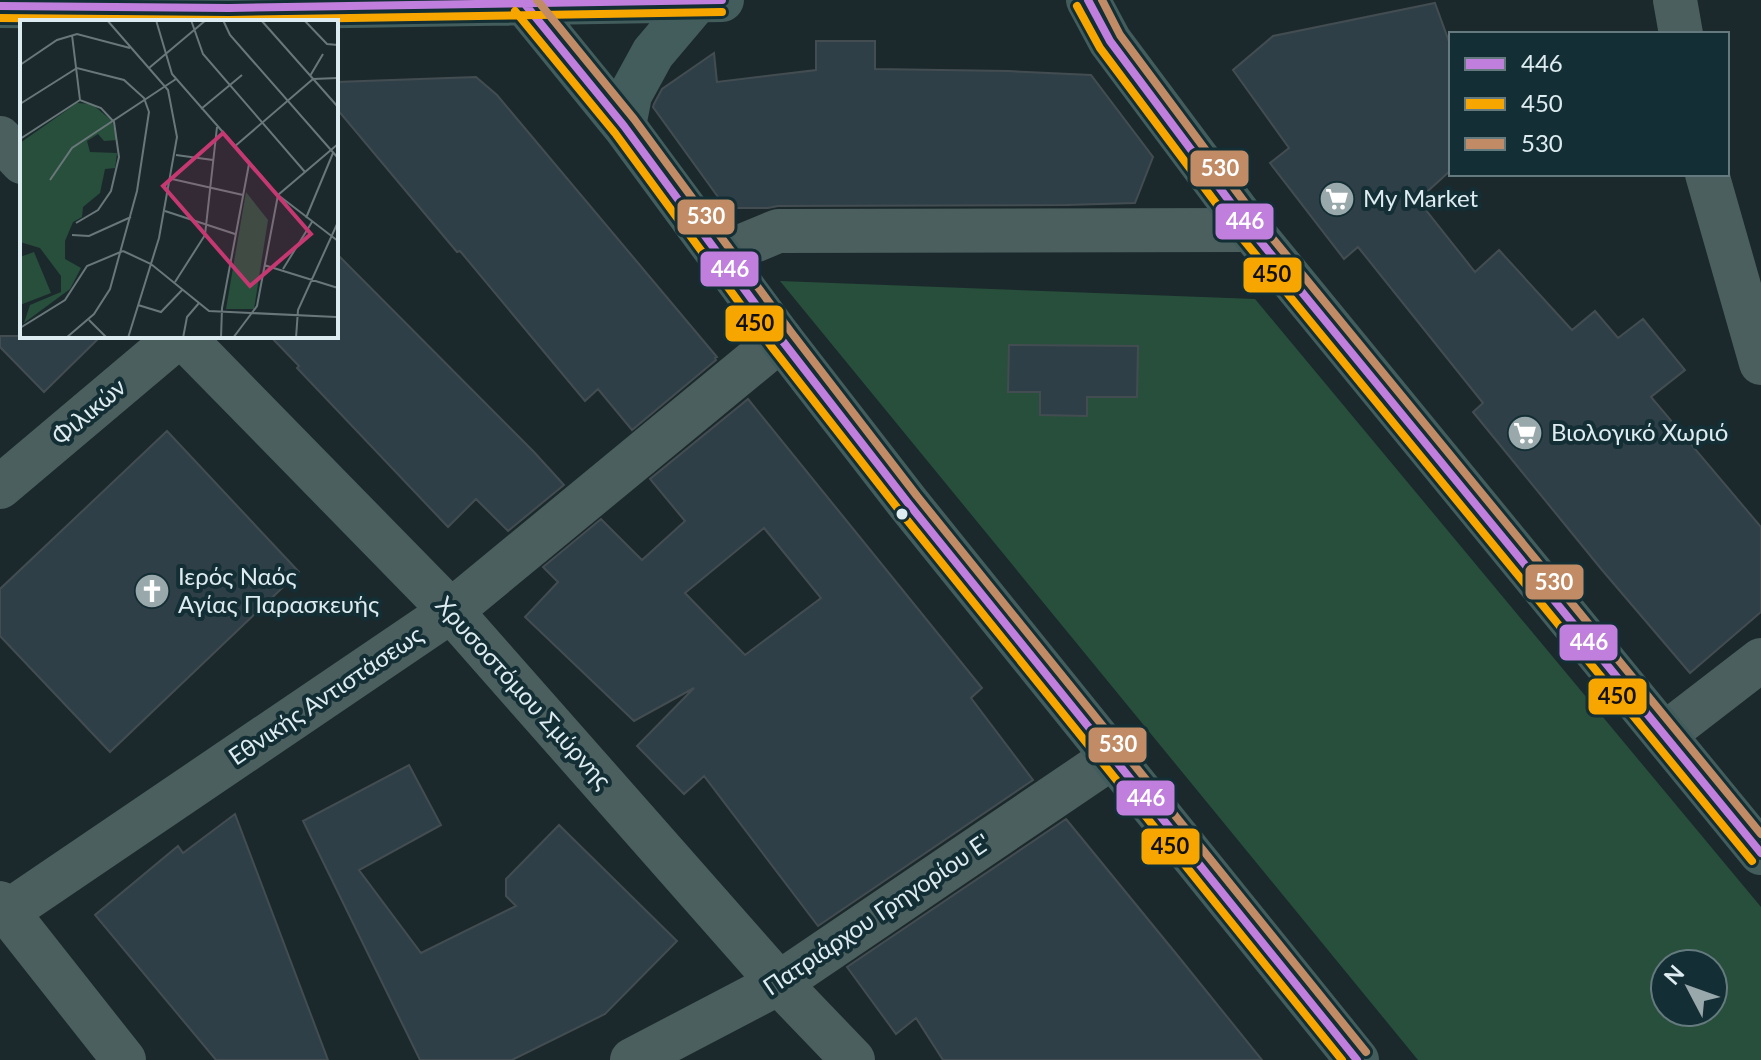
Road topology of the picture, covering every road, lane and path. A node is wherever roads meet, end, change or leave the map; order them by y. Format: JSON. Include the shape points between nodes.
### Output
{"nodes":[{"id":1,"x":722,"y":0,"type":"edge"},
{"id":2,"x":1088,"y":0,"type":"edge"},
{"id":3,"x":1675,"y":0,"type":"edge"},
{"id":4,"x":697,"y":1,"type":"edge"},
{"id":5,"x":524,"y":3,"type":"junction"},
{"id":6,"x":229,"y":4,"type":"edge"},
{"id":7,"x":0,"y":6,"type":"edge"},
{"id":8,"x":1681,"y":32,"type":"edge"},
{"id":9,"x":624,"y":126,"type":"junction"},
{"id":10,"x":0,"y":138,"type":"edge"},
{"id":11,"x":20,"y":160,"type":"edge"},
{"id":12,"x":1708,"y":176,"type":"edge"},
{"id":13,"x":1251,"y":230,"type":"junction"},
{"id":14,"x":720,"y":255,"type":"junction"},
{"id":15,"x":178,"y":338,"type":"edge"},
{"id":16,"x":182,"y":338,"type":"edge"},
{"id":17,"x":781,"y":339,"type":"junction"},
{"id":18,"x":1761,"y":363,"type":"edge"},
{"id":19,"x":0,"y":487,"type":"edge"},
{"id":20,"x":451,"y":611,"type":"junction"},
{"id":21,"x":1761,"y":660,"type":"edge"},
{"id":22,"x":1665,"y":734,"type":"junction"},
{"id":23,"x":1114,"y":756,"type":"junction"},
{"id":24,"x":1761,"y":853,"type":"edge"},
{"id":25,"x":3,"y":908,"type":"edge"},
{"id":26,"x":779,"y":983,"type":"junction"},
{"id":27,"x":124,"y":1060,"type":"edge"},
{"id":28,"x":632,"y":1060,"type":"edge"},
{"id":29,"x":853,"y":1060,"type":"edge"},
{"id":30,"x":1357,"y":1060,"type":"edge"}],
"edges":[{"from":1,"to":4,"type":"main road"},
{"from":2,"to":13,"type":"main road","via":[[1110,41]]},
{"from":3,"to":8,"type":"street"},
{"from":4,"to":5,"type":"main road"},
{"from":4,"to":9,"type":"main road","via":[[653,53],[630,95]]},
{"from":5,"to":6,"type":"main road"},
{"from":5,"to":9,"type":"main road"},
{"from":6,"to":7,"type":"main road"},
{"from":9,"to":14,"type":"main road"},
{"from":10,"to":11,"type":"street"},
{"from":12,"to":18,"type":"street"},
{"from":13,"to":14,"type":"street","via":[[778,231]]},
{"from":13,"to":22,"type":"main road"},
{"from":14,"to":17,"type":"main road"},
{"from":15,"to":19,"type":"street","name":"Φιλικών"},
{"from":16,"to":20,"type":"street","name":"Χρυσοστόμου Σμύρνης"},
{"from":17,"to":20,"type":"street","name":"Εθνικής Αντιστάσεως"},
{"from":17,"to":23,"type":"main road"},
{"from":20,"to":25,"type":"street","name":"Εθνικής Αντιστάσεως"},
{"from":20,"to":26,"type":"street","name":"Χρυσοστόμου Σμύρνης"},
{"from":21,"to":22,"type":"street"},
{"from":22,"to":24,"type":"main road"},
{"from":23,"to":26,"type":"street","name":"Πατριάρχου Γρηγορίου Ε'"},
{"from":23,"to":30,"type":"main road"},
{"from":25,"to":27,"type":"street"},
{"from":26,"to":28,"type":"street","name":"Πατριάρχου Γρηγορίου Ε'"},
{"from":26,"to":29,"type":"street","name":"Χρυσοστόμου Σμύρνης"}]}
